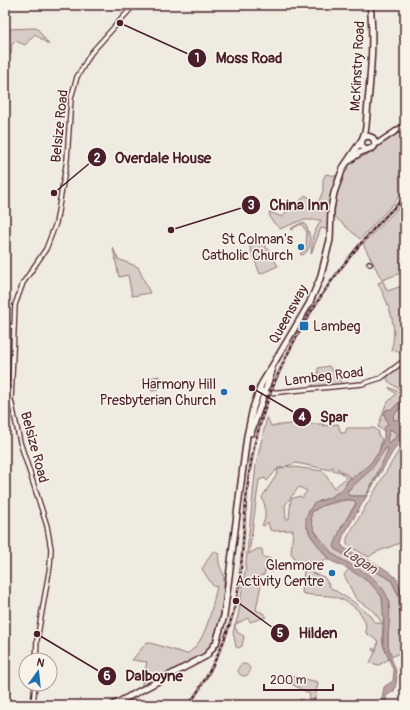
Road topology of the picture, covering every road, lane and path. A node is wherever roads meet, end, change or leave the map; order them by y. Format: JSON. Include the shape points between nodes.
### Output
{"nodes":[{"id":1,"x":134,"y":5,"type":"edge"},
{"id":2,"x":370,"y":5,"type":"edge"},
{"id":3,"x":405,"y":125,"type":"edge"},
{"id":4,"x":366,"y":128,"type":"junction"},
{"id":5,"x":371,"y":138,"type":"junction"},
{"id":6,"x":362,"y":139,"type":"junction"},
{"id":7,"x":382,"y":139,"type":"junction"},
{"id":8,"x":375,"y":145,"type":"junction"},
{"id":9,"x":366,"y":150,"type":"junction"},
{"id":10,"x":346,"y":163,"type":"junction"},
{"id":11,"x":5,"y":325,"type":"edge"},
{"id":12,"x":14,"y":327,"type":"junction"},
{"id":13,"x":405,"y":360,"type":"edge"},
{"id":14,"x":261,"y":392,"type":"junction"},
{"id":15,"x":36,"y":652,"type":"edge"},
{"id":16,"x":35,"y":692,"type":"edge"},
{"id":17,"x":33,"y":705,"type":"edge"},
{"id":18,"x":113,"y":705,"type":"edge"}],
"edges":[{"from":1,"to":12,"type":"street","name":"Belsize Road","via":[[91,53],[77,77],[56,224],[46,249],[20,289],[15,305]]},
{"from":2,"to":4,"type":"highway","name":"McKinstry Road","via":[[371,50]]},
{"from":3,"to":7,"type":"main road"},
{"from":4,"to":5,"type":"highway","name":"McKinstry Road"},
{"from":4,"to":6,"type":"highway","name":"McKinstry Road"},
{"from":5,"to":6,"type":"highway"},
{"from":5,"to":7,"type":"main road"},
{"from":5,"to":8,"type":"highway"},
{"from":6,"to":9,"type":"highway","via":[[362,148]]},
{"from":6,"to":10,"type":"highway","name":"Queensway"},
{"from":7,"to":8,"type":"main road"},
{"from":8,"to":9,"type":"highway"},
{"from":9,"to":10,"type":"highway"},
{"from":10,"to":14,"type":"highway","name":"Queensway","via":[[334,192],[330,240],[320,279]]},
{"from":11,"to":12,"type":"street"},
{"from":12,"to":15,"type":"street","name":"Belsize Road","via":[[12,404],[20,442],[47,526],[51,549]]},
{"from":13,"to":14,"type":"street","name":"Lambeg Road","via":[[381,378],[362,384]]},
{"from":14,"to":18,"type":"highway","name":"Queensway","via":[[245,456],[220,630],[210,653]]},
{"from":16,"to":17,"type":"street"}]}
